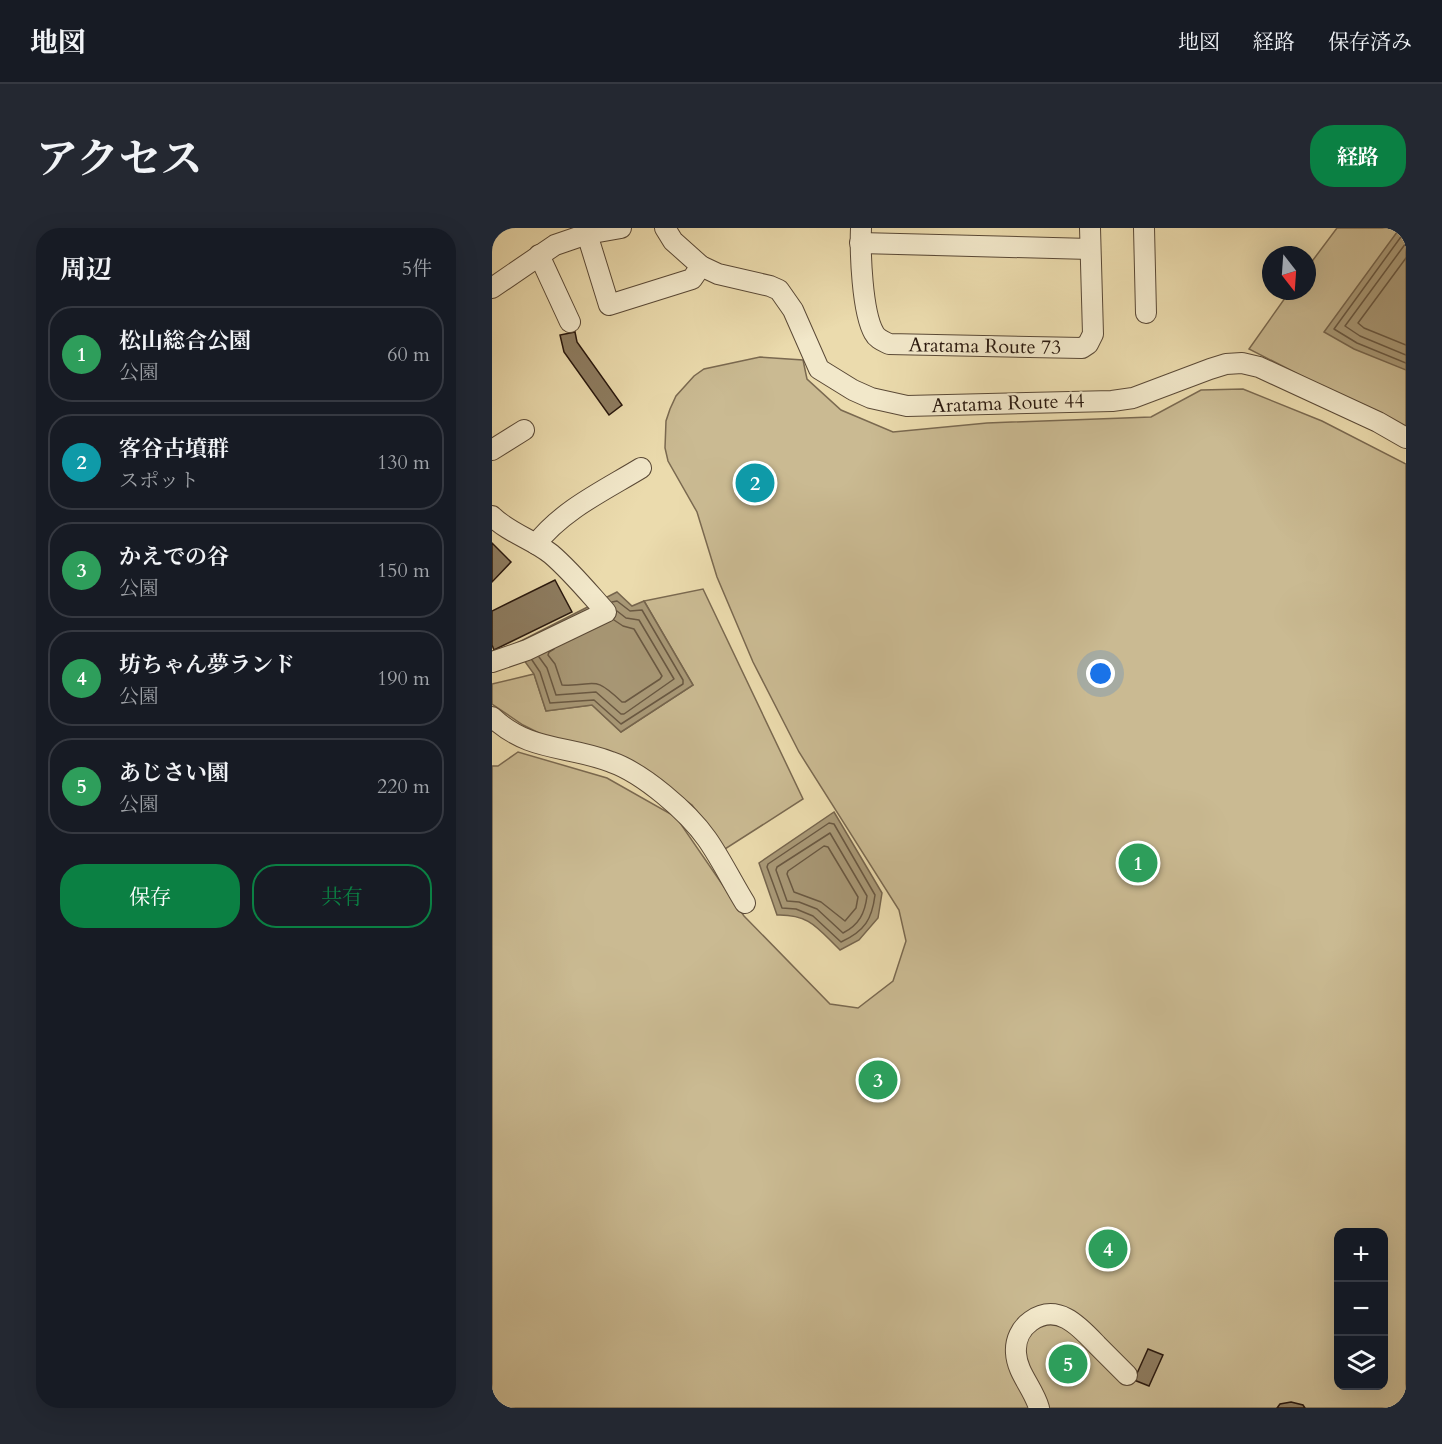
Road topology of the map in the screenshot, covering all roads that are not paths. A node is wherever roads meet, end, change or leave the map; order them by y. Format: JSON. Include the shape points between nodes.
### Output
{"nodes":[{"id":1,"x":621,"y":228,"type":"edge"},
{"id":2,"x":665,"y":228,"type":"edge"},
{"id":3,"x":1090,"y":228,"type":"edge"},
{"id":4,"x":1144,"y":228,"type":"edge"},
{"id":5,"x":587,"y":234,"type":"junction"},
{"id":6,"x":860,"y":235,"type":"edge"},
{"id":7,"x":1090,"y":249,"type":"junction"},
{"id":8,"x":539,"y":255,"type":"junction"},
{"id":9,"x":701,"y":266,"type":"junction"},
{"id":10,"x":492,"y":288,"type":"edge"},
{"id":11,"x":1146,"y":313,"type":"dead end"},
{"id":12,"x":570,"y":322,"type":"dead end"},
{"id":13,"x":525,"y":429,"type":"dead end"},
{"id":14,"x":1406,"y":438,"type":"edge"},
{"id":15,"x":492,"y":450,"type":"edge"},
{"id":16,"x":641,"y":468,"type":"dead end"},
{"id":17,"x":492,"y":516,"type":"edge"},
{"id":18,"x":536,"y":544,"type":"junction"},
{"id":19,"x":492,"y":662,"type":"edge"},
{"id":20,"x":492,"y":717,"type":"edge"},
{"id":21,"x":745,"y":903,"type":"dead end"},
{"id":22,"x":1127,"y":1375,"type":"dead end"},
{"id":23,"x":1039,"y":1408,"type":"edge"}],
"edges":[{"from":1,"to":5,"type":"street"},
{"from":2,"to":9,"type":"street","name":"Aratama Route 44","via":[[673,241]]},
{"from":3,"to":7,"type":"street","name":"Aratama Route 73"},
{"from":4,"to":11,"type":"street"},
{"from":5,"to":8,"type":"street"},
{"from":5,"to":9,"type":"street","via":[[609,305],[692,279]]},
{"from":6,"to":7,"type":"street"},
{"from":6,"to":7,"type":"street","name":"Aratama Route 73","via":[[868,316],[874,334],[889,344],[1082,348],[1094,334]]},
{"from":8,"to":10,"type":"street"},
{"from":8,"to":12,"type":"street"},
{"from":9,"to":14,"type":"street","name":"Aratama Route 44","via":[[779,291],[793,310],[812,368],[871,398],[907,406],[1112,401],[1133,398],[1210,369],[1242,363],[1259,367]]},
{"from":13,"to":15,"type":"street"},
{"from":16,"to":18,"type":"street","via":[[574,508]]},
{"from":17,"to":18,"type":"street"},
{"from":18,"to":19,"type":"street","via":[[551,554],[606,612],[527,650]]},
{"from":20,"to":21,"type":"street","via":[[538,745],[613,762],[647,782],[699,828]]},
{"from":22,"to":23,"type":"street","via":[[1070,1319],[1052,1314],[1039,1317],[1024,1327],[1015,1351]]}]}
